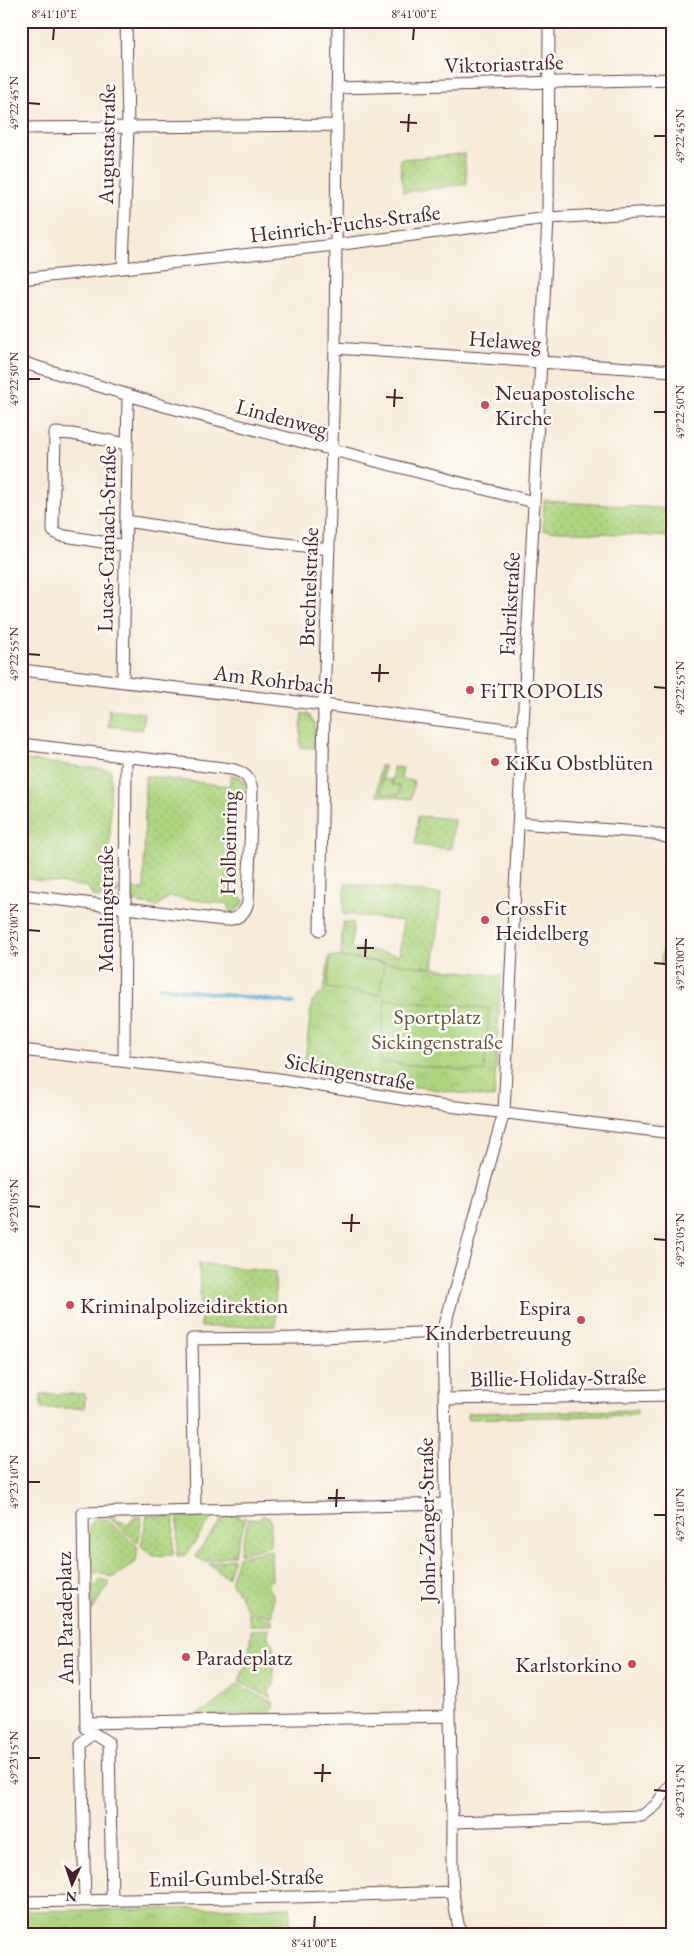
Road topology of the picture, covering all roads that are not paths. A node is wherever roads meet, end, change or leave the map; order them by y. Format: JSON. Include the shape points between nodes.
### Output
{"nodes":[{"id":1,"x":126,"y":21,"type":"edge"},
{"id":2,"x":338,"y":21,"type":"edge"},
{"id":3,"x":549,"y":21,"type":"edge"},
{"id":4,"x":673,"y":78,"type":"edge"},
{"id":5,"x":548,"y":81,"type":"junction"},
{"id":6,"x":337,"y":88,"type":"junction"},
{"id":7,"x":337,"y":125,"type":"junction"},
{"id":8,"x":21,"y":128,"type":"edge"},
{"id":9,"x":128,"y":128,"type":"junction"},
{"id":10,"x":673,"y":211,"type":"edge"},
{"id":11,"x":548,"y":218,"type":"junction"},
{"id":12,"x":335,"y":245,"type":"junction"},
{"id":13,"x":123,"y":268,"type":"junction"},
{"id":14,"x":21,"y":279,"type":"edge"},
{"id":15,"x":335,"y":348,"type":"junction"},
{"id":16,"x":21,"y":362,"type":"edge"},
{"id":17,"x":541,"y":363,"type":"junction"},
{"id":18,"x":673,"y":371,"type":"edge"},
{"id":19,"x":128,"y":396,"type":"junction"},
{"id":20,"x":127,"y":444,"type":"junction"},
{"id":21,"x":331,"y":450,"type":"junction"},
{"id":22,"x":534,"y":502,"type":"junction"},
{"id":23,"x":126,"y":521,"type":"junction"},
{"id":24,"x":126,"y":546,"type":"junction"},
{"id":25,"x":329,"y":548,"type":"junction"},
{"id":26,"x":21,"y":670,"type":"edge"},
{"id":27,"x":123,"y":682,"type":"junction"},
{"id":28,"x":324,"y":705,"type":"junction"},
{"id":29,"x":522,"y":731,"type":"junction"},
{"id":30,"x":21,"y":744,"type":"edge"},
{"id":31,"x":126,"y":757,"type":"junction"},
{"id":32,"x":518,"y":824,"type":"junction"},
{"id":33,"x":673,"y":840,"type":"edge"},
{"id":34,"x":21,"y":895,"type":"edge"},
{"id":35,"x":125,"y":908,"type":"junction"},
{"id":36,"x":320,"y":930,"type":"dead end"},
{"id":37,"x":21,"y":1050,"type":"edge"},
{"id":38,"x":124,"y":1060,"type":"junction"},
{"id":39,"x":504,"y":1112,"type":"junction"},
{"id":40,"x":673,"y":1133,"type":"edge"},
{"id":41,"x":443,"y":1332,"type":"junction"},
{"id":42,"x":673,"y":1395,"type":"edge"},
{"id":43,"x":444,"y":1399,"type":"junction"},
{"id":44,"x":446,"y":1504,"type":"junction"},
{"id":45,"x":195,"y":1509,"type":"junction"},
{"id":46,"x":450,"y":1716,"type":"junction"},
{"id":47,"x":86,"y":1722,"type":"junction"},
{"id":48,"x":93,"y":1733,"type":"junction"},
{"id":49,"x":673,"y":1782,"type":"edge"},
{"id":50,"x":452,"y":1822,"type":"junction"},
{"id":51,"x":452,"y":1892,"type":"junction"},
{"id":52,"x":85,"y":1900,"type":"junction"},
{"id":53,"x":112,"y":1900,"type":"junction"},
{"id":54,"x":21,"y":1902,"type":"edge"},
{"id":55,"x":461,"y":1935,"type":"edge"}],
"edges":[{"from":1,"to":9,"type":"street","name":"Augustastraße"},
{"from":2,"to":6,"type":"street","name":"Brechtelstraße"},
{"from":3,"to":5,"type":"street","name":"Fabrikstraße"},
{"from":4,"to":5,"type":"street","name":"Viktoriastraße"},
{"from":5,"to":6,"type":"street","name":"Viktoriastraße"},
{"from":5,"to":11,"type":"street","name":"Fabrikstraße"},
{"from":6,"to":7,"type":"street","name":"Brechtelstraße"},
{"from":7,"to":9,"type":"street"},
{"from":7,"to":12,"type":"street","name":"Brechtelstraße"},
{"from":8,"to":9,"type":"street"},
{"from":9,"to":13,"type":"street","name":"Augustastraße"},
{"from":10,"to":11,"type":"street","name":"Heinrich-Fuchs-Straße"},
{"from":11,"to":12,"type":"street","name":"Heinrich-Fuchs-Straße"},
{"from":11,"to":17,"type":"street","name":"Fabrikstraße"},
{"from":12,"to":13,"type":"street","name":"Heinrich-Fuchs-Straße"},
{"from":12,"to":15,"type":"street","name":"Brechtelstraße"},
{"from":13,"to":14,"type":"street","name":"Heinrich-Fuchs-Straße"},
{"from":15,"to":17,"type":"street","name":"Helaweg"},
{"from":15,"to":21,"type":"street","name":"Brechtelstraße"},
{"from":16,"to":19,"type":"street","name":"Lindenweg"},
{"from":17,"to":18,"type":"street","name":"Helaweg"},
{"from":17,"to":22,"type":"street","name":"Fabrikstraße"},
{"from":19,"to":20,"type":"street","name":"Lucas-Cranach-Straße"},
{"from":19,"to":21,"type":"street","name":"Lindenweg"},
{"from":20,"to":23,"type":"street","name":"Lucas-Cranach-Straße"},
{"from":20,"to":24,"type":"street","via":[[55,433],[53,531],[59,535]]},
{"from":21,"to":22,"type":"street","name":"Lindenweg"},
{"from":21,"to":25,"type":"street","name":"Brechtelstraße"},
{"from":22,"to":29,"type":"street","name":"Fabrikstraße"},
{"from":23,"to":24,"type":"street","name":"Lucas-Cranach-Straße"},
{"from":23,"to":25,"type":"street","via":[[227,537]]},
{"from":24,"to":27,"type":"street","name":"Lucas-Cranach-Straße"},
{"from":25,"to":28,"type":"street","name":"Brechtelstraße"},
{"from":26,"to":27,"type":"street","name":"Am Rohrbach"},
{"from":27,"to":28,"type":"street","name":"Am Rohrbach"},
{"from":28,"to":29,"type":"street","name":"Am Rohrbach"},
{"from":28,"to":36,"type":"street","name":"Brechtelstraße"},
{"from":29,"to":32,"type":"street","name":"Fabrikstraße"},
{"from":30,"to":31,"type":"street","name":"Holbeinring"},
{"from":31,"to":35,"type":"street","name":"Memlingstraße"},
{"from":31,"to":35,"type":"street","name":"Holbeinring","via":[[240,771],[248,778],[252,790],[248,902],[244,912],[235,919],[223,920]]},
{"from":32,"to":33,"type":"street","via":[[652,833]]},
{"from":32,"to":39,"type":"street","name":"Fabrikstraße"},
{"from":34,"to":35,"type":"street","name":"Holbeinring"},
{"from":35,"to":38,"type":"street","name":"Memlingstraße"},
{"from":37,"to":38,"type":"street","name":"Sickingenstraße"},
{"from":38,"to":39,"type":"street","name":"Sickingenstraße"},
{"from":39,"to":40,"type":"street","name":"Sickingenstraße"},
{"from":39,"to":41,"type":"street","name":"John-Zenger-Straße"},
{"from":41,"to":43,"type":"street","name":"John-Zenger-Straße"},
{"from":41,"to":45,"type":"street","via":[[192,1339]]},
{"from":42,"to":43,"type":"street","name":"Billie-Holiday-Straße"},
{"from":43,"to":44,"type":"street","name":"John-Zenger-Straße"},
{"from":44,"to":45,"type":"street","name":"Am Paradeplatz"},
{"from":44,"to":46,"type":"street","name":"John-Zenger-Straße"},
{"from":45,"to":47,"type":"street","name":"Am Paradeplatz","via":[[83,1513]]},
{"from":46,"to":47,"type":"street"},
{"from":46,"to":50,"type":"street","name":"John-Zenger-Straße"},
{"from":47,"to":48,"type":"street","via":[[86,1728]]},
{"from":48,"to":52,"type":"street","via":[[81,1746]]},
{"from":48,"to":53,"type":"street","via":[[109,1743]]},
{"from":49,"to":50,"type":"street","via":[[651,1811],[642,1816]]},
{"from":50,"to":51,"type":"street","name":"John-Zenger-Straße"},
{"from":51,"to":53,"type":"street","name":"Emil-Gumbel-Straße"},
{"from":51,"to":55,"type":"street","name":"John-Zenger-Straße"},
{"from":52,"to":53,"type":"street","name":"Emil-Gumbel-Straße"},
{"from":52,"to":54,"type":"street","name":"Emil-Gumbel-Straße"}]}
